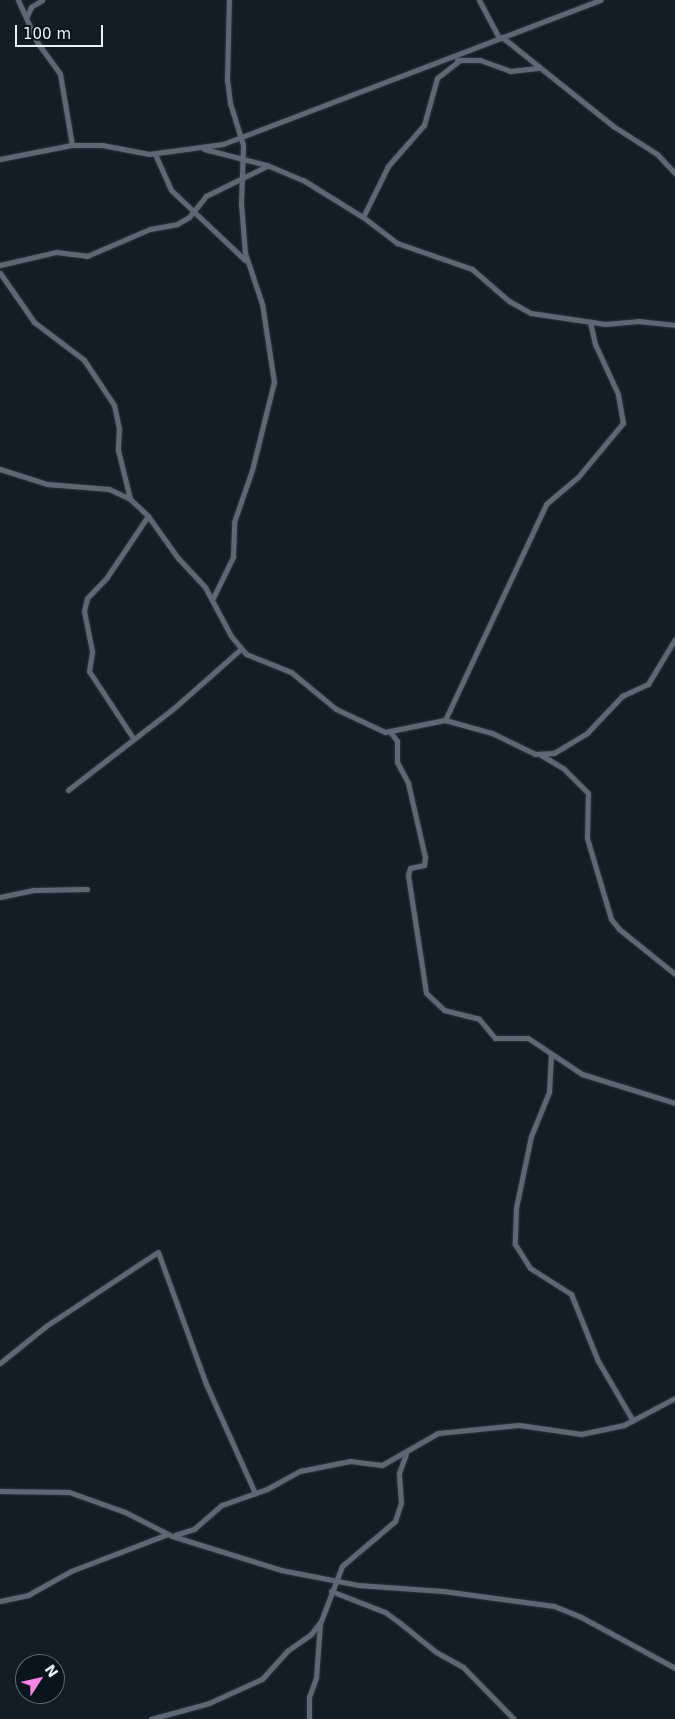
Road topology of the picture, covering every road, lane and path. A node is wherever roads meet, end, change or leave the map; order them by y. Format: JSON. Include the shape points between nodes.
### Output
{"nodes":[{"id":1,"x":18,"y":0,"type":"edge"},
{"id":2,"x":42,"y":0,"type":"edge"},
{"id":3,"x":228,"y":0,"type":"edge"},
{"id":4,"x":479,"y":0,"type":"edge"},
{"id":5,"x":601,"y":0,"type":"edge"},
{"id":6,"x":28,"y":16,"type":"junction"},
{"id":7,"x":500,"y":38,"type":"junction"},
{"id":8,"x":449,"y":59,"type":"junction"},
{"id":9,"x":460,"y":60,"type":"junction"},
{"id":10,"x":538,"y":68,"type":"junction"},
{"id":11,"x":242,"y":138,"type":"junction"},
{"id":12,"x":72,"y":145,"type":"junction"},
{"id":13,"x":203,"y":149,"type":"junction"},
{"id":14,"x":155,"y":154,"type":"junction"},
{"id":15,"x":0,"y":158,"type":"edge"},
{"id":16,"x":244,"y":161,"type":"junction"},
{"id":17,"x":267,"y":166,"type":"junction"},
{"id":18,"x":675,"y":174,"type":"edge"},
{"id":19,"x":244,"y":175,"type":"junction"},
{"id":20,"x":193,"y":211,"type":"junction"},
{"id":21,"x":363,"y":217,"type":"junction"},
{"id":22,"x":247,"y":261,"type":"junction"},
{"id":23,"x":0,"y":265,"type":"edge"},
{"id":24,"x":0,"y":272,"type":"edge"},
{"id":25,"x":590,"y":322,"type":"junction"},
{"id":26,"x":675,"y":325,"type":"edge"},
{"id":27,"x":0,"y":469,"type":"edge"},
{"id":28,"x":130,"y":499,"type":"junction"},
{"id":29,"x":148,"y":516,"type":"junction"},
{"id":30,"x":213,"y":598,"type":"junction"},
{"id":31,"x":675,"y":639,"type":"edge"},
{"id":32,"x":241,"y":649,"type":"junction"},
{"id":33,"x":445,"y":720,"type":"junction"},
{"id":34,"x":391,"y":732,"type":"junction"},
{"id":35,"x":133,"y":738,"type":"junction"},
{"id":36,"x":540,"y":755,"type":"junction"},
{"id":37,"x":68,"y":790,"type":"dead end"},
{"id":38,"x":87,"y":889,"type":"dead end"},
{"id":39,"x":0,"y":897,"type":"edge"},
{"id":40,"x":675,"y":974,"type":"edge"},
{"id":41,"x":551,"y":1054,"type":"junction"},
{"id":42,"x":675,"y":1102,"type":"edge"},
{"id":43,"x":0,"y":1363,"type":"edge"},
{"id":44,"x":675,"y":1398,"type":"edge"},
{"id":45,"x":633,"y":1421,"type":"junction"},
{"id":46,"x":408,"y":1451,"type":"junction"},
{"id":47,"x":0,"y":1491,"type":"edge"},
{"id":48,"x":255,"y":1493,"type":"junction"},
{"id":49,"x":170,"y":1535,"type":"junction"},
{"id":50,"x":334,"y":1580,"type":"junction"},
{"id":51,"x":331,"y":1591,"type":"junction"},
{"id":52,"x":0,"y":1602,"type":"edge"},
{"id":53,"x":320,"y":1623,"type":"junction"},
{"id":54,"x":675,"y":1668,"type":"edge"},
{"id":55,"x":151,"y":1719,"type":"edge"},
{"id":56,"x":310,"y":1719,"type":"edge"},
{"id":57,"x":514,"y":1719,"type":"edge"}],
"edges":[{"from":1,"to":6,"type":"street"},
{"from":2,"to":6,"type":"street","via":[[32,7]]},
{"from":3,"to":11,"type":"street","via":[[227,80],[230,103]]},
{"from":4,"to":7,"type":"street"},
{"from":5,"to":7,"type":"street"},
{"from":6,"to":12,"type":"street","via":[[37,42],[63,84]]},
{"from":7,"to":8,"type":"street"},
{"from":7,"to":10,"type":"street"},
{"from":8,"to":9,"type":"street"},
{"from":8,"to":11,"type":"street","via":[[352,92]]},
{"from":9,"to":10,"type":"street","via":[[480,60],[510,71]]},
{"from":9,"to":21,"type":"street","via":[[437,78],[424,125],[388,166]]},
{"from":10,"to":18,"type":"street","via":[[613,126],[657,154]]},
{"from":11,"to":13,"type":"street"},
{"from":11,"to":16,"type":"street"},
{"from":12,"to":14,"type":"street","via":[[102,145]]},
{"from":12,"to":15,"type":"street"},
{"from":13,"to":14,"type":"street"},
{"from":13,"to":16,"type":"street"},
{"from":14,"to":20,"type":"street","via":[[171,190]]},
{"from":16,"to":17,"type":"street"},
{"from":16,"to":19,"type":"street"},
{"from":17,"to":19,"type":"street"},
{"from":17,"to":21,"type":"street","via":[[303,180]]},
{"from":19,"to":20,"type":"street","via":[[206,196]]},
{"from":19,"to":22,"type":"street","via":[[241,203]]},
{"from":20,"to":22,"type":"street"},
{"from":20,"to":23,"type":"street","via":[[177,224],[150,229],[87,256],[56,252]]},
{"from":21,"to":25,"type":"street","via":[[402,246],[472,269],[521,309]]},
{"from":22,"to":30,"type":"street","via":[[262,304],[274,382],[255,460],[234,522],[233,556]]},
{"from":24,"to":28,"type":"street","via":[[34,322],[84,360],[114,405],[119,428],[118,450]]},
{"from":25,"to":26,"type":"street","via":[[611,325],[638,321]]},
{"from":25,"to":33,"type":"street","via":[[595,344],[618,394],[623,422],[578,477],[546,504]]},
{"from":27,"to":28,"type":"street","via":[[56,486],[109,489]]},
{"from":28,"to":29,"type":"street"},
{"from":29,"to":30,"type":"street"},
{"from":29,"to":35,"type":"street","via":[[107,577],[87,598],[84,611],[92,651],[89,671]]},
{"from":30,"to":32,"type":"street"},
{"from":31,"to":36,"type":"street","via":[[648,684],[616,701],[579,739],[554,753]]},
{"from":32,"to":34,"type":"street","via":[[252,658],[291,672],[336,709]]},
{"from":32,"to":35,"type":"street","via":[[174,708]]},
{"from":33,"to":34,"type":"street"},
{"from":33,"to":36,"type":"street","via":[[483,729]]},
{"from":34,"to":41,"type":"street","via":[[397,742],[397,762],[408,783],[425,856],[424,865],[410,868],[408,874],[426,993],[444,1010],[479,1019],[495,1038],[528,1038]]},
{"from":35,"to":37,"type":"street"},
{"from":36,"to":40,"type":"street","via":[[564,769],[588,793],[587,838],[611,919]]},
{"from":38,"to":39,"type":"street","via":[[33,890]]},
{"from":41,"to":42,"type":"street","via":[[582,1074]]},
{"from":41,"to":45,"type":"street","via":[[549,1092],[531,1136],[516,1208],[515,1244],[530,1268],[571,1294],[598,1362]]},
{"from":43,"to":48,"type":"street","via":[[46,1326],[158,1252],[206,1384]]},
{"from":44,"to":45,"type":"street"},
{"from":45,"to":46,"type":"street","via":[[581,1434],[519,1425],[443,1431]]},
{"from":46,"to":48,"type":"street","via":[[377,1466],[350,1461],[311,1468]]},
{"from":46,"to":50,"type":"street","via":[[400,1466],[402,1499],[395,1521],[342,1566]]},
{"from":47,"to":49,"type":"street","via":[[69,1492],[125,1512]]},
{"from":48,"to":49,"type":"street","via":[[217,1508],[190,1532]]},
{"from":49,"to":50,"type":"street","via":[[281,1570]]},
{"from":49,"to":52,"type":"street","via":[[71,1571],[28,1595]]},
{"from":50,"to":51,"type":"street"},
{"from":50,"to":54,"type":"street","via":[[554,1606],[581,1617]]},
{"from":51,"to":53,"type":"street"},
{"from":51,"to":57,"type":"street","via":[[385,1612],[436,1652],[463,1667]]},
{"from":53,"to":55,"type":"street","via":[[311,1634],[287,1651],[262,1680],[209,1703]]},
{"from":53,"to":56,"type":"street","via":[[316,1678],[309,1697]]}]}
